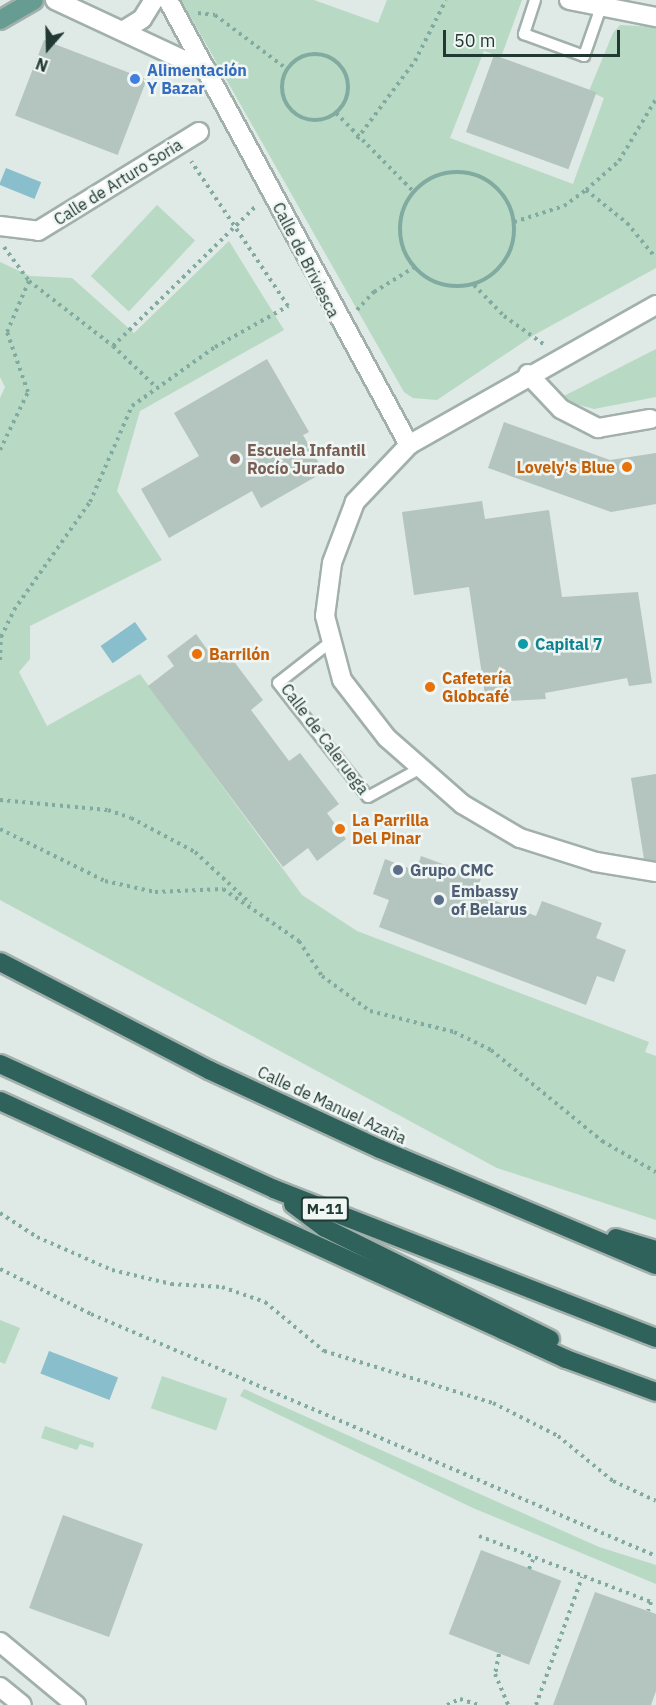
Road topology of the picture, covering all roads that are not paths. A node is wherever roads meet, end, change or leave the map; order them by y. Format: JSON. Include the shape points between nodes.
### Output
{"nodes":[{"id":1,"x":34,"y":0,"type":"edge"},
{"id":2,"x":56,"y":0,"type":"edge"},
{"id":3,"x":154,"y":0,"type":"edge"},
{"id":4,"x":168,"y":0,"type":"edge"},
{"id":5,"x":536,"y":0,"type":"edge"},
{"id":6,"x":569,"y":0,"type":"edge"},
{"id":7,"x":600,"y":10,"type":"junction"},
{"id":8,"x":656,"y":17,"type":"edge"},
{"id":9,"x":0,"y":20,"type":"edge"},
{"id":10,"x":126,"y":29,"type":"junction"},
{"id":11,"x":207,"y":71,"type":"junction"},
{"id":12,"x":199,"y":132,"type":"dead end"},
{"id":13,"x":0,"y":226,"type":"edge"},
{"id":14,"x":656,"y":304,"type":"edge"},
{"id":15,"x":528,"y":374,"type":"junction"},
{"id":16,"x":650,"y":419,"type":"dead end"},
{"id":17,"x":409,"y":445,"type":"junction"},
{"id":18,"x":328,"y":644,"type":"junction"},
{"id":19,"x":421,"y":768,"type":"junction"},
{"id":20,"x":656,"y":872,"type":"edge"},
{"id":21,"x":1,"y":962,"type":"edge"},
{"id":22,"x":0,"y":1065,"type":"edge"},
{"id":23,"x":0,"y":1101,"type":"edge"},
{"id":24,"x":274,"y":1189,"type":"junction"},
{"id":25,"x":523,"y":1210,"type":"junction"},
{"id":26,"x":656,"y":1250,"type":"edge"},
{"id":27,"x":656,"y":1265,"type":"edge"},
{"id":28,"x":656,"y":1338,"type":"edge"},
{"id":29,"x":656,"y":1392,"type":"edge"},
{"id":30,"x":0,"y":1642,"type":"edge"},
{"id":31,"x":0,"y":1687,"type":"edge"},
{"id":32,"x":21,"y":1705,"type":"edge"},
{"id":33,"x":76,"y":1705,"type":"edge"}],
"edges":[{"from":1,"to":9,"type":"main road"},
{"from":2,"to":10,"type":"street"},
{"from":3,"to":10,"type":"street","via":[[142,19]]},
{"from":4,"to":11,"type":"street","name":"Calle de Briviesca"},
{"from":5,"to":7,"type":"lane","via":[[524,34],[584,56]]},
{"from":6,"to":7,"type":"street"},
{"from":7,"to":8,"type":"street"},
{"from":10,"to":11,"type":"street"},
{"from":11,"to":17,"type":"street","name":"Calle de Briviesca","via":[[338,322]]},
{"from":12,"to":13,"type":"street","name":"Calle de Arturo Soria","via":[[38,231]]},
{"from":14,"to":15,"type":"street"},
{"from":15,"to":16,"type":"street","via":[[561,409],[597,428]]},
{"from":15,"to":17,"type":"street"},
{"from":17,"to":18,"type":"street","via":[[355,502],[332,563],[326,616]]},
{"from":18,"to":19,"type":"street","via":[[342,680],[387,738]]},
{"from":18,"to":19,"type":"lane","name":"Calle de Caleruega","via":[[278,682],[368,797]]},
{"from":19,"to":20,"type":"street","via":[[462,804],[520,838],[596,862]]},
{"from":21,"to":25,"type":"highway","name":"Calle de Manuel Azaña","via":[[209,1070]]},
{"from":22,"to":24,"type":"highway","number":"M-11"},
{"from":23,"to":29,"type":"highway","via":[[556,1354]]},
{"from":24,"to":28,"type":"highway","number":"M-11"},
{"from":24,"to":29,"type":"highway","via":[[325,1228]]},
{"from":25,"to":26,"type":"highway"},
{"from":25,"to":27,"type":"highway","name":"Calle de Manuel Azaña"},
{"from":30,"to":33,"type":"street"},
{"from":31,"to":32,"type":"street"}]}
